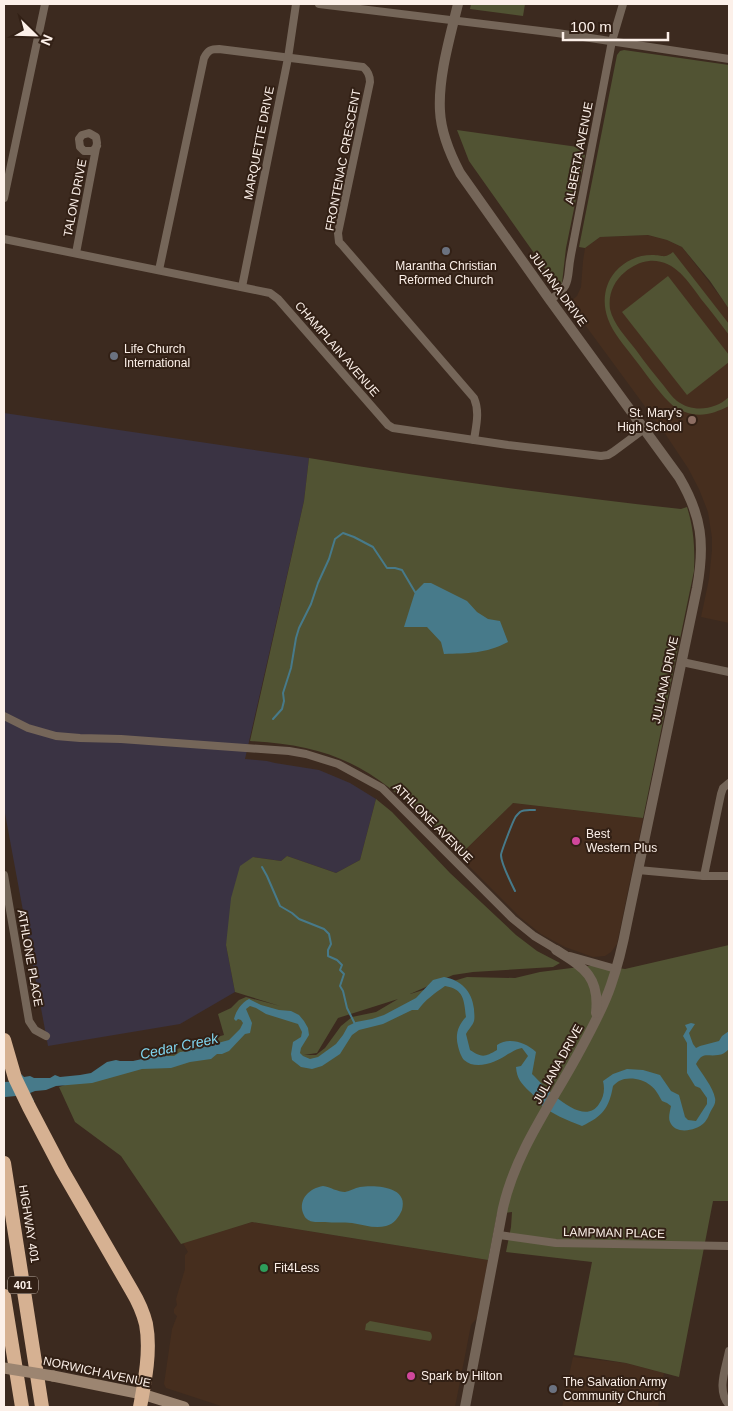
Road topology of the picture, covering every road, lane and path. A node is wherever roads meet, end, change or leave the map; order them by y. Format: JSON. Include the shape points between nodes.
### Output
{"nodes":[{"id":1,"x":45,"y":4,"type":"edge"},
{"id":2,"x":296,"y":4,"type":"edge"},
{"id":3,"x":319,"y":4,"type":"edge"},
{"id":4,"x":458,"y":4,"type":"edge"},
{"id":5,"x":623,"y":4,"type":"edge"},
{"id":6,"x":454,"y":21,"type":"junction"},
{"id":7,"x":612,"y":41,"type":"junction"},
{"id":8,"x":288,"y":58,"type":"junction"},
{"id":9,"x":729,"y":59,"type":"edge"},
{"id":10,"x":96,"y":146,"type":"dead end"},
{"id":11,"x":4,"y":198,"type":"edge"},
{"id":12,"x":4,"y":239,"type":"edge"},
{"id":13,"x":76,"y":253,"type":"junction"},
{"id":14,"x":159,"y":270,"type":"junction"},
{"id":15,"x":242,"y":287,"type":"junction"},
{"id":16,"x":550,"y":300,"type":"junction"},
{"id":17,"x":644,"y":429,"type":"junction"},
{"id":18,"x":474,"y":440,"type":"junction"},
{"id":19,"x":682,"y":662,"type":"junction"},
{"id":20,"x":729,"y":672,"type":"edge"},
{"id":21,"x":4,"y":716,"type":"edge"},
{"id":22,"x":729,"y":783,"type":"edge"},
{"id":23,"x":638,"y":870,"type":"junction"},
{"id":24,"x":4,"y":876,"type":"edge"},
{"id":25,"x":704,"y":876,"type":"junction"},
{"id":26,"x":729,"y":876,"type":"edge"},
{"id":27,"x":556,"y":950,"type":"junction"},
{"id":28,"x":616,"y":969,"type":"junction"},
{"id":29,"x":591,"y":1030,"type":"junction"},
{"id":30,"x":46,"y":1036,"type":"dead end"},
{"id":31,"x":4,"y":1040,"type":"edge"},
{"id":32,"x":4,"y":1163,"type":"edge"},
{"id":33,"x":499,"y":1235,"type":"junction"},
{"id":34,"x":729,"y":1246,"type":"edge"},
{"id":35,"x":4,"y":1296,"type":"edge"},
{"id":36,"x":729,"y":1352,"type":"edge"},
{"id":37,"x":4,"y":1368,"type":"edge"},
{"id":38,"x":141,"y":1401,"type":"edge"},
{"id":39,"x":729,"y":1405,"type":"edge"},
{"id":40,"x":22,"y":1407,"type":"edge"},
{"id":41,"x":42,"y":1407,"type":"edge"},
{"id":42,"x":184,"y":1407,"type":"edge"},
{"id":43,"x":465,"y":1407,"type":"edge"}],
"edges":[{"from":1,"to":11,"type":"street"},
{"from":2,"to":8,"type":"street","name":"MARQUETTE DRIVE"},
{"from":3,"to":6,"type":"street"},
{"from":4,"to":6,"type":"street","name":"JULIANA DRIVE"},
{"from":5,"to":7,"type":"street","name":"ALBERTA AVENUE"},
{"from":6,"to":7,"type":"street"},
{"from":6,"to":16,"type":"street","name":"JULIANA DRIVE","via":[[440,94],[446,143],[460,173]]},
{"from":7,"to":9,"type":"street"},
{"from":7,"to":16,"type":"street","name":"ALBERTA AVENUE","via":[[568,282]]},
{"from":8,"to":14,"type":"street","name":"FRONTENAC CRESCENT","via":[[219,49],[206,54]]},
{"from":8,"to":15,"type":"street","name":"MARQUETTE DRIVE"},
{"from":8,"to":18,"type":"street","name":"FRONTENAC CRESCENT","via":[[358,66],[368,72],[370,82],[338,238],[474,398],[477,412]]},
{"from":10,"to":13,"type":"street","name":"TALON DRIVE"},
{"from":12,"to":13,"type":"street","name":"CHAMPLAIN AVENUE"},
{"from":13,"to":14,"type":"street","name":"CHAMPLAIN AVENUE"},
{"from":14,"to":15,"type":"street","name":"CHAMPLAIN AVENUE"},
{"from":15,"to":18,"type":"street","name":"CHAMPLAIN AVENUE","via":[[278,299],[388,425]]},
{"from":16,"to":17,"type":"street","name":"JULIANA DRIVE"},
{"from":17,"to":18,"type":"street","name":"CHAMPLAIN AVENUE","via":[[613,452],[602,456]]},
{"from":17,"to":19,"type":"street","name":"JULIANA DRIVE","via":[[688,491],[700,528],[700,575]]},
{"from":19,"to":20,"type":"street"},
{"from":19,"to":23,"type":"street","name":"JULIANA DRIVE"},
{"from":21,"to":27,"type":"street","name":"ATHLONE AVENUE","via":[[28,728],[56,736],[289,751],[338,764],[382,788],[513,920]]},
{"from":22,"to":25,"type":"street","via":[[721,794]]},
{"from":23,"to":25,"type":"street"},
{"from":23,"to":28,"type":"street","name":"JULIANA DRIVE"},
{"from":24,"to":30,"type":"street","name":"ATHLONE PLACE","via":[[29,1021],[35,1030]]},
{"from":25,"to":26,"type":"street"},
{"from":27,"to":28,"type":"street","name":"ATHLONE AVENUE"},
{"from":27,"to":29,"type":"street","via":[[584,969],[592,983],[597,1004]]},
{"from":28,"to":29,"type":"street","name":"JULIANA DRIVE"},
{"from":29,"to":33,"type":"street","name":"JULIANA DRIVE","via":[[514,1172]]},
{"from":31,"to":38,"type":"highway","via":[[15,1078],[29,1108],[140,1306],[147,1335]]},
{"from":32,"to":41,"type":"highway","name":"HIGHWAY 401","number":"401"},
{"from":33,"to":34,"type":"street","name":"LAMPMAN PLACE","via":[[556,1243]]},
{"from":33,"to":43,"type":"street","name":"JULIANA DRIVE"},
{"from":35,"to":40,"type":"highway","number":"401"},
{"from":36,"to":39,"type":"street","via":[[722,1390]]},
{"from":37,"to":38,"type":"main road","name":"NORWICH AVENUE","bridge":true,"via":[[53,1376]]},
{"from":38,"to":42,"type":"main road","name":"NORWICH AVENUE"}]}
